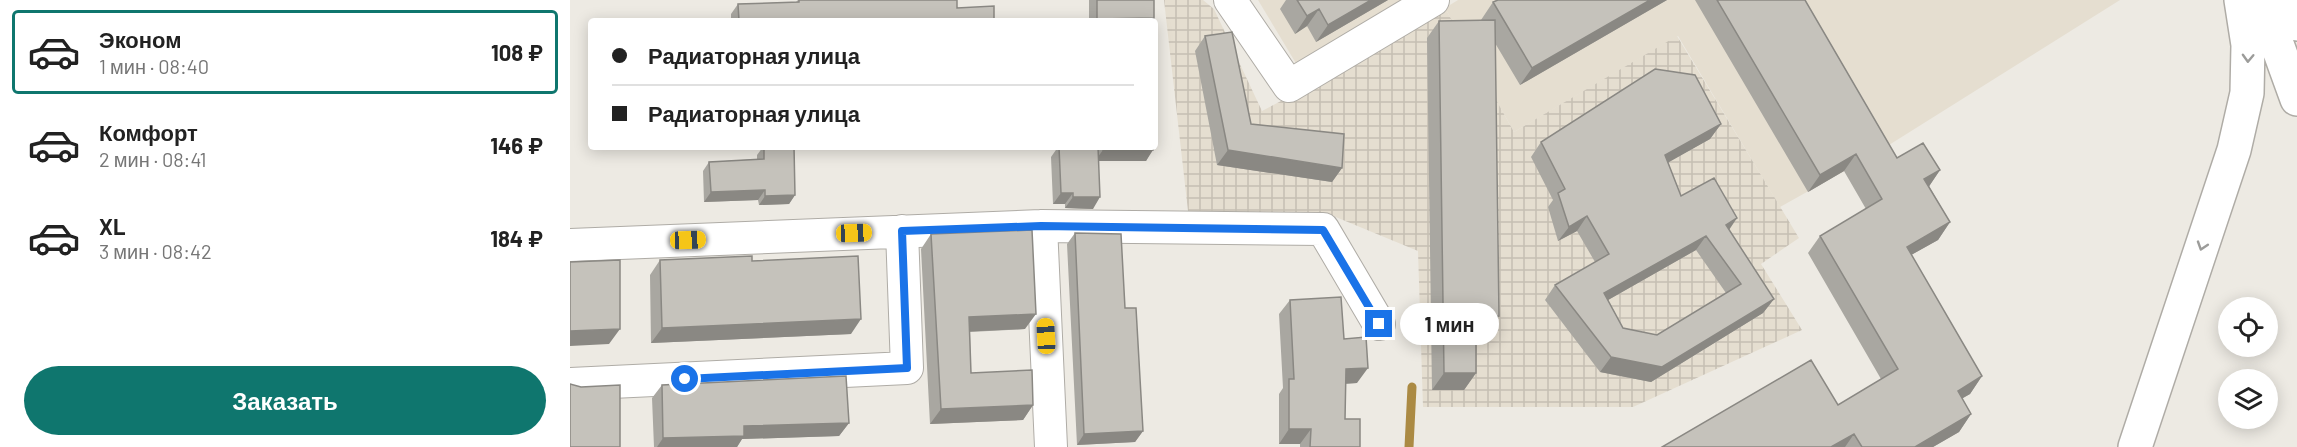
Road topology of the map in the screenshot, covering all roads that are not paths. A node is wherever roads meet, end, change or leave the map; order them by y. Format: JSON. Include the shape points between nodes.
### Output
{"nodes":[{"id":1,"x":1230,"y":0,"type":"edge"},
{"id":2,"x":1433,"y":0,"type":"edge"},
{"id":3,"x":2241,"y":0,"type":"edge"},
{"id":4,"x":2261,"y":0,"type":"edge"},
{"id":5,"x":2282,"y":0,"type":"edge"},
{"id":6,"x":2297,"y":24,"type":"edge"},
{"id":7,"x":2297,"y":99,"type":"edge"},
{"id":8,"x":1041,"y":226,"type":"junction"},
{"id":9,"x":902,"y":231,"type":"junction"},
{"id":10,"x":570,"y":245,"type":"edge"},
{"id":11,"x":1379,"y":324,"type":"dead end"},
{"id":12,"x":570,"y":384,"type":"edge"},
{"id":13,"x":1051,"y":447,"type":"edge"},
{"id":14,"x":2135,"y":447,"type":"edge"}],
"edges":[{"from":1,"to":2,"type":"street","via":[[1289,86]]},
{"from":3,"to":14,"type":"main road","one_way":true,"via":[[2248,45],[2247,93],[2234,150]]},
{"from":4,"to":7,"type":"main road"},
{"from":5,"to":6,"type":"main road"},
{"from":8,"to":9,"type":"street"},
{"from":8,"to":11,"type":"street","via":[[1323,230]]},
{"from":8,"to":13,"type":"street"},
{"from":9,"to":10,"type":"street"},
{"from":9,"to":12,"type":"street","via":[[907,368]]}]}
